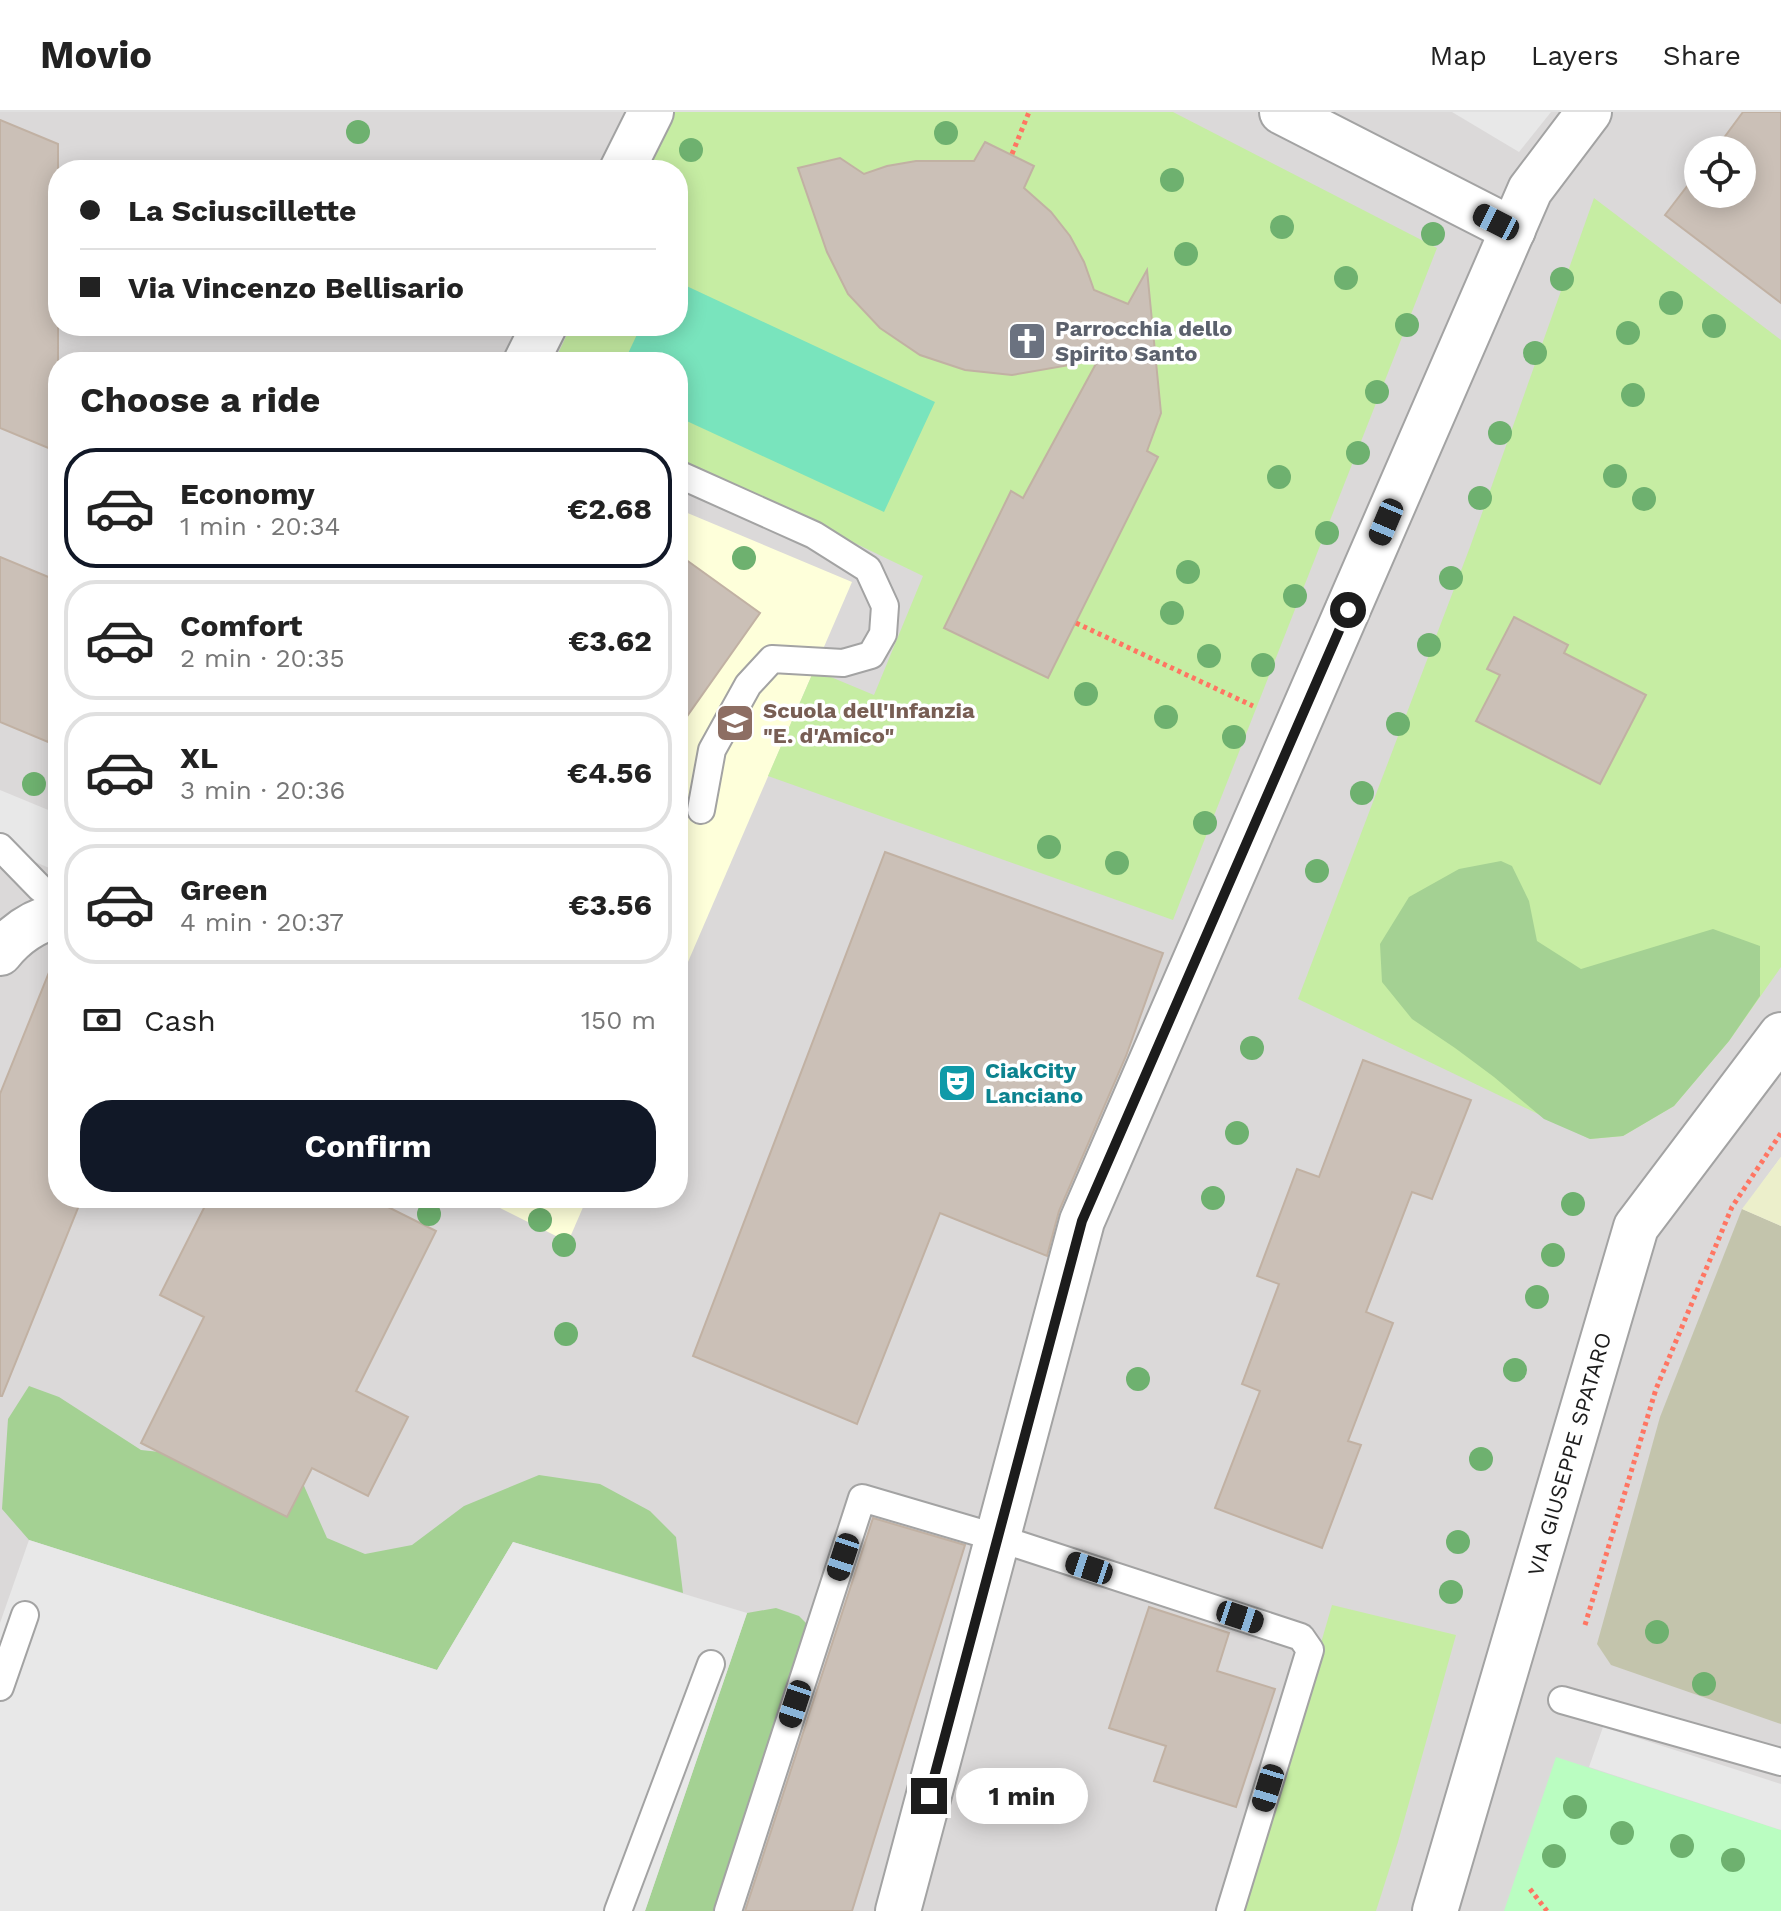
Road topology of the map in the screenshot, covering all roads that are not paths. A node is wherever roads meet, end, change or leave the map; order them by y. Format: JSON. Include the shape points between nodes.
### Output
{"nodes":[{"id":1,"x":651,"y":112,"type":"edge"},
{"id":2,"x":1282,"y":112,"type":"edge"},
{"id":3,"x":1574,"y":117,"type":"edge"},
{"id":4,"x":627,"y":160,"type":"edge"},
{"id":5,"x":1513,"y":230,"type":"junction"},
{"id":6,"x":688,"y":478,"type":"edge"},
{"id":7,"x":701,"y":810,"type":"dead end"},
{"id":8,"x":0,"y":847,"type":"edge"},
{"id":9,"x":48,"y":894,"type":"edge"},
{"id":10,"x":48,"y":919,"type":"edge"},
{"id":11,"x":0,"y":953,"type":"edge"},
{"id":12,"x":1781,"y":1035,"type":"edge"},
{"id":13,"x":998,"y":1538,"type":"junction"},
{"id":14,"x":25,"y":1615,"type":"dead end"},
{"id":15,"x":711,"y":1664,"type":"dead end"},
{"id":16,"x":0,"y":1687,"type":"edge"},
{"id":17,"x":1562,"y":1700,"type":"dead end"},
{"id":18,"x":1781,"y":1762,"type":"edge"},
{"id":19,"x":618,"y":1911,"type":"edge"},
{"id":20,"x":728,"y":1911,"type":"edge"},
{"id":21,"x":898,"y":1911,"type":"edge"},
{"id":22,"x":1230,"y":1911,"type":"edge"},
{"id":23,"x":1435,"y":1911,"type":"edge"}],
"edges":[{"from":1,"to":4,"type":"street"},
{"from":2,"to":5,"type":"street"},
{"from":3,"to":5,"type":"street","via":[[1530,190]]},
{"from":5,"to":13,"type":"street","via":[[1082,1221]]},
{"from":6,"to":7,"type":"lane","via":[[814,535],[868,569],[885,606],[883,634],[871,655],[843,663],[772,659],[748,685],[712,750]]},
{"from":8,"to":9,"type":"lane"},
{"from":10,"to":11,"type":"street","via":[[18,934]]},
{"from":12,"to":23,"type":"street","name":"VIA GIUSEPPE SPATARO","via":[[1636,1227]]},
{"from":13,"to":20,"type":"lane","via":[[862,1498]]},
{"from":13,"to":21,"type":"street"},
{"from":13,"to":22,"type":"lane","via":[[1301,1637],[1310,1650]]},
{"from":14,"to":16,"type":"lane"},
{"from":15,"to":19,"type":"lane"},
{"from":17,"to":18,"type":"lane"}]}
